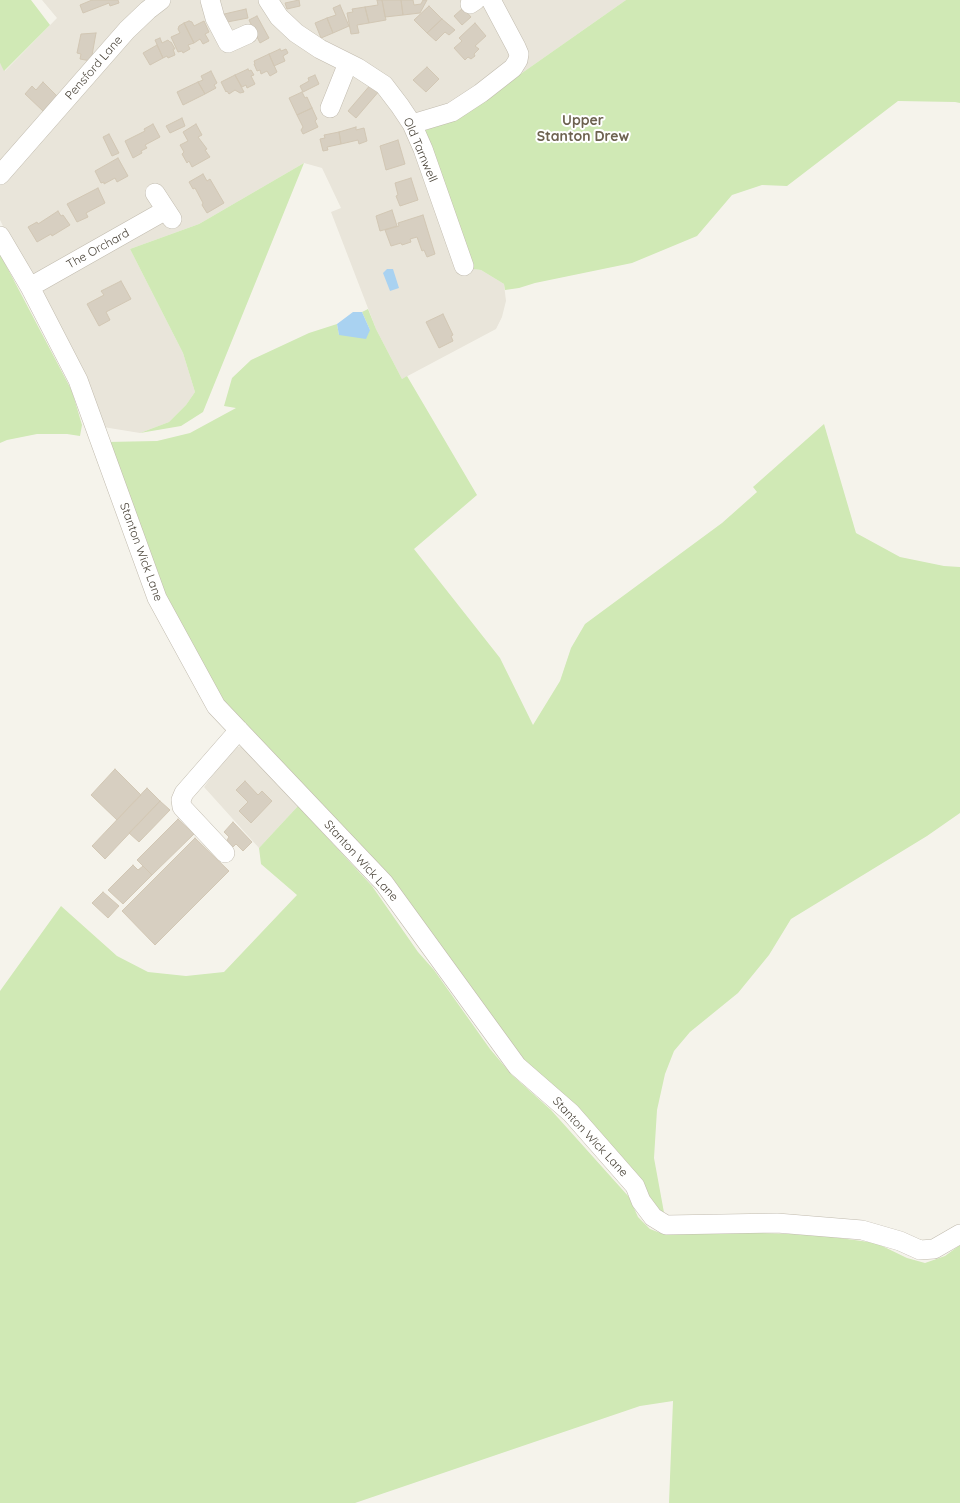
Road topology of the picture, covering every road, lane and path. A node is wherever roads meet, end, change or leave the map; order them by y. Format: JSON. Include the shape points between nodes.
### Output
{"nodes":[{"id":1,"x":161,"y":0,"type":"edge"},
{"id":2,"x":210,"y":0,"type":"edge"},
{"id":3,"x":268,"y":0,"type":"edge"},
{"id":4,"x":491,"y":0,"type":"edge"},
{"id":5,"x":248,"y":34,"type":"dead end"},
{"id":6,"x":348,"y":63,"type":"junction"},
{"id":7,"x":330,"y":108,"type":"dead end"},
{"id":8,"x":412,"y":124,"type":"junction"},
{"id":9,"x":0,"y":175,"type":"edge"},
{"id":10,"x":154,"y":193,"type":"dead end"},
{"id":11,"x":0,"y":236,"type":"edge"},
{"id":12,"x":464,"y":266,"type":"dead end"},
{"id":13,"x":30,"y":287,"type":"junction"},
{"id":14,"x":239,"y":730,"type":"junction"},
{"id":15,"x":225,"y":853,"type":"dead end"},
{"id":16,"x":960,"y":1234,"type":"edge"}],
"edges":[{"from":1,"to":9,"type":"street","name":"Pensford Lane","via":[[127,30]]},
{"from":2,"to":5,"type":"street","via":[[215,18],[228,43]]},
{"from":3,"to":6,"type":"street","name":"Old Tarnwell","via":[[279,17],[296,33]]},
{"from":4,"to":8,"type":"street","via":[[519,54],[513,68],[482,93],[452,112]]},
{"from":6,"to":7,"type":"street"},
{"from":6,"to":8,"type":"street","name":"Old Tarnwell","via":[[384,85]]},
{"from":8,"to":12,"type":"street","name":"Old Tarnwell"},
{"from":10,"to":13,"type":"street","name":"The Orchard","via":[[169,215]]},
{"from":11,"to":13,"type":"street","name":"Stanton Wick Lane"},
{"from":13,"to":14,"type":"street","name":"Stanton Wick Lane","via":[[78,380],[157,598],[216,706]]},
{"from":14,"to":15,"type":"street","via":[[184,793],[181,800],[182,807]]},
{"from":14,"to":16,"type":"street","name":"Stanton Wick Lane","via":[[384,883],[517,1066],[571,1113],[635,1186],[641,1201],[653,1216],[666,1225],[777,1223],[862,1230],[920,1250],[934,1249]]}]}
